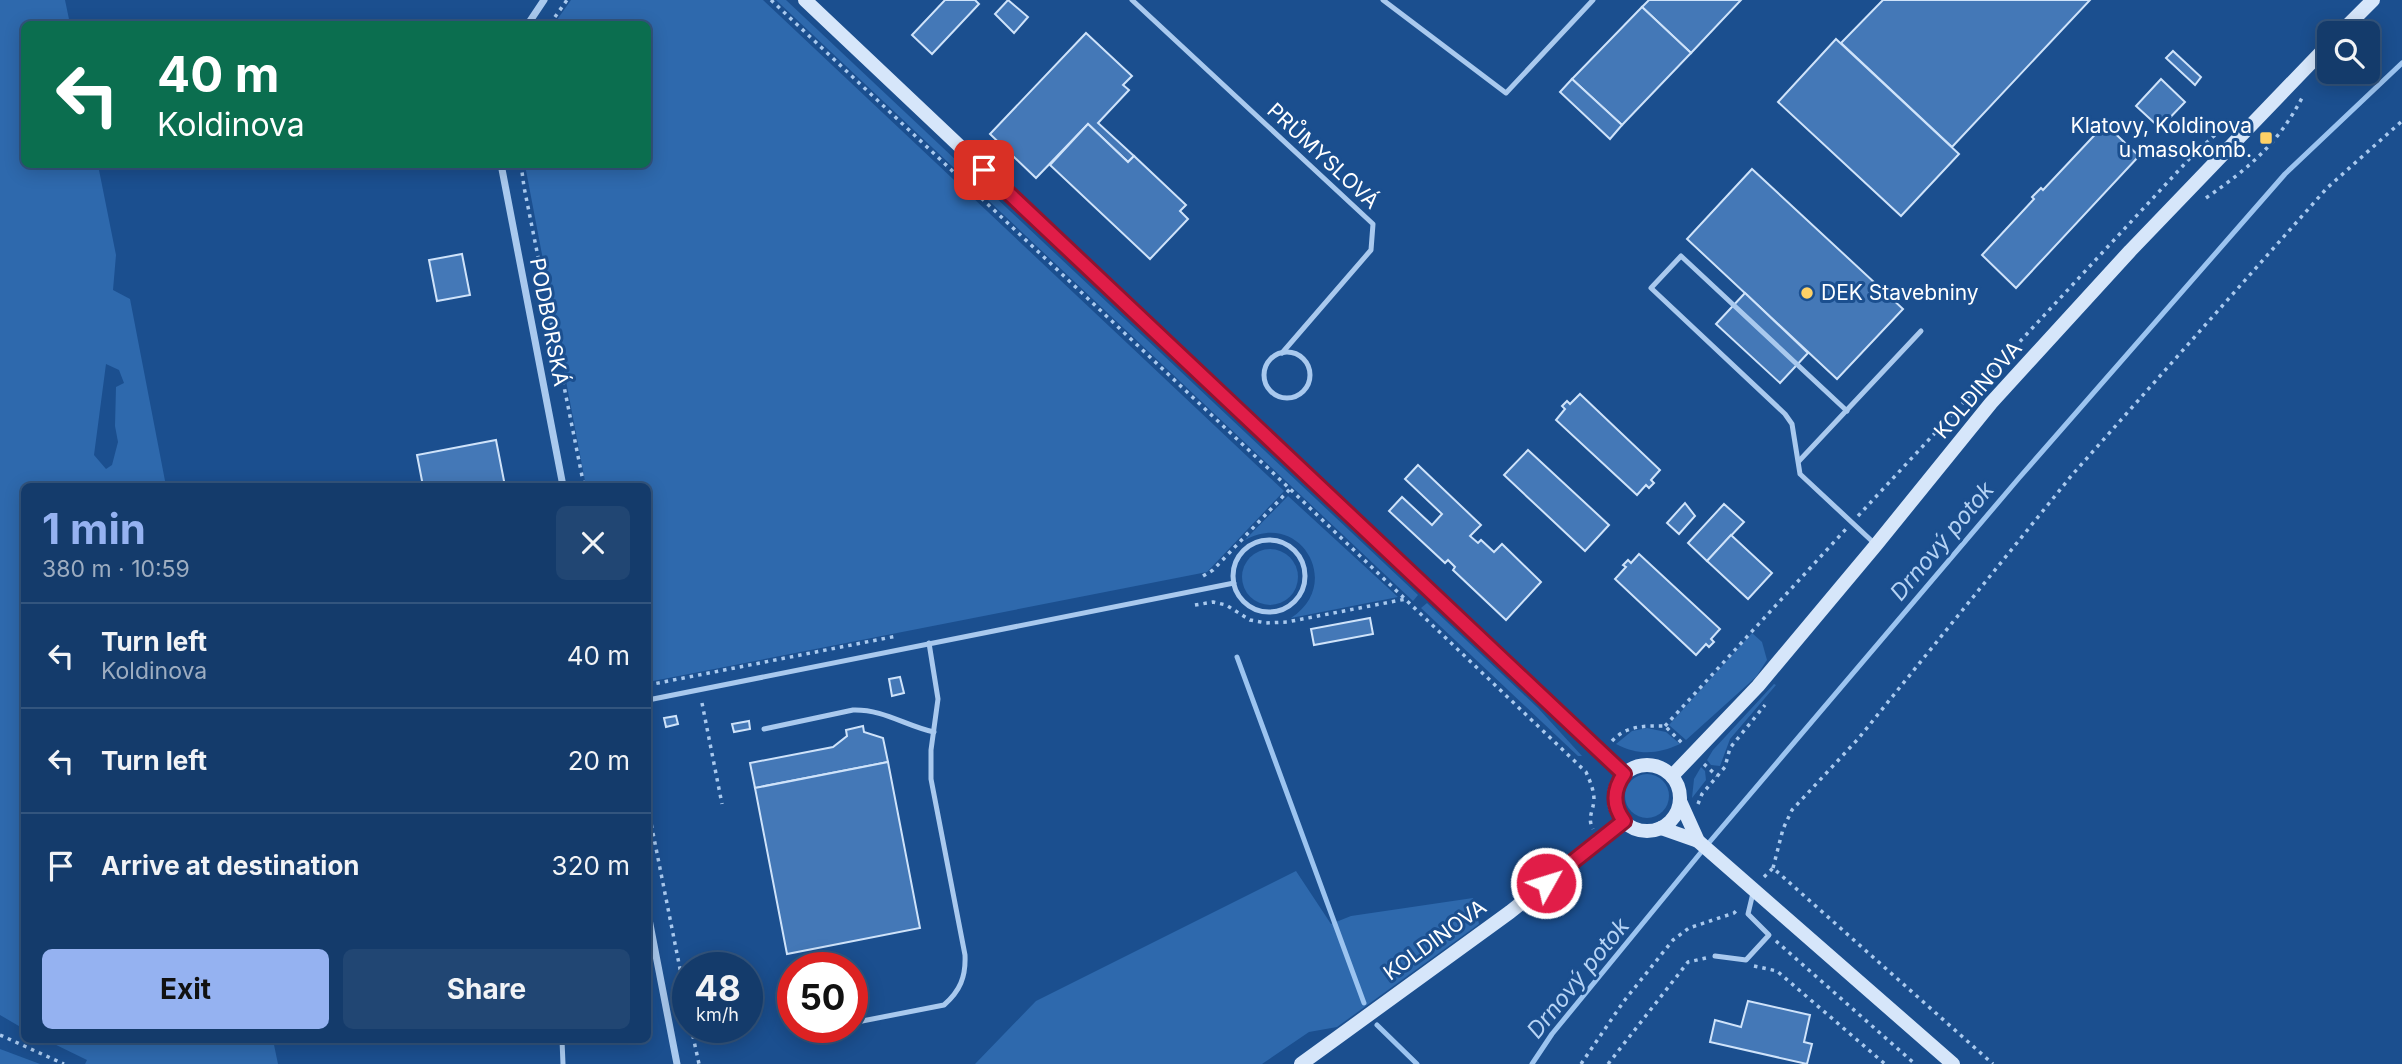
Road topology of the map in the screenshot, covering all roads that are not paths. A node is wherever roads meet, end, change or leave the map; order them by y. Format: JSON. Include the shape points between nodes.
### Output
{"nodes":[{"id":1,"x":544,"y":0,"type":"edge"},
{"id":2,"x":805,"y":0,"type":"edge"},
{"id":3,"x":1132,"y":0,"type":"edge"},
{"id":4,"x":1383,"y":0,"type":"edge"},
{"id":5,"x":1593,"y":0,"type":"edge"},
{"id":6,"x":2373,"y":0,"type":"edge"},
{"id":7,"x":530,"y":21,"type":"edge"},
{"id":8,"x":2352,"y":21,"type":"edge"},
{"id":9,"x":2317,"y":56,"type":"edge"},
{"id":10,"x":502,"y":168,"type":"edge"},
{"id":11,"x":1921,"y":331,"type":"dead end"},
{"id":12,"x":1283,"y":353,"type":"junction"},
{"id":13,"x":1847,"y":411,"type":"junction"},
{"id":14,"x":1799,"y":461,"type":"junction"},
{"id":15,"x":562,"y":483,"type":"edge"},
{"id":16,"x":1876,"y":545,"type":"junction"},
{"id":17,"x":1234,"y":583,"type":"junction"},
{"id":18,"x":929,"y":643,"type":"junction"},
{"id":19,"x":651,"y":699,"type":"edge"},
{"id":20,"x":764,"y":729,"type":"dead end"},
{"id":21,"x":934,"y":732,"type":"junction"},
{"id":22,"x":1624,"y":774,"type":"junction"},
{"id":23,"x":1672,"y":776,"type":"junction"},
{"id":24,"x":1680,"y":801,"type":"junction"},
{"id":25,"x":1624,"y":821,"type":"junction"},
{"id":26,"x":1661,"y":828,"type":"junction"},
{"id":27,"x":1693,"y":836,"type":"junction"},
{"id":28,"x":1754,"y":890,"type":"junction"},
{"id":29,"x":651,"y":942,"type":"edge"},
{"id":30,"x":1715,"y":956,"type":"road end"},
{"id":31,"x":868,"y":1020,"type":"edge"},
{"id":32,"x":562,"y":1043,"type":"edge"},
{"id":33,"x":563,"y":1064,"type":"edge"},
{"id":34,"x":677,"y":1064,"type":"edge"},
{"id":35,"x":1301,"y":1064,"type":"edge"},
{"id":36,"x":1953,"y":1064,"type":"edge"}],
"edges":[{"from":1,"to":7,"type":"street"},
{"from":2,"to":22,"type":"main road"},
{"from":3,"to":12,"type":"lane","name":"PRŮMYSLOVÁ","via":[[1373,224],[1371,250]]},
{"from":4,"to":5,"type":"lane","via":[[1506,93]]},
{"from":6,"to":8,"type":"main road"},
{"from":9,"to":16,"type":"main road","name":"KOLDINOVA","via":[[1991,402]]},
{"from":10,"to":15,"type":"street","name":"PODBORSKÁ"},
{"from":11,"to":13,"type":"lane"},
{"from":12,"to":12,"type":"lane","via":[[1269,360],[1264,381],[1279,397],[1294,397],[1306,388],[1310,373],[1297,355]]},
{"from":13,"to":14,"type":"lane"},
{"from":13,"to":14,"type":"lane","via":[[1681,256],[1651,288],[1785,414],[1792,424]]},
{"from":14,"to":16,"type":"lane","via":[[1800,474]]},
{"from":16,"to":23,"type":"main road","name":"KOLDINOVA","via":[[1758,686]]},
{"from":17,"to":17,"type":"lane","via":[[1238,595],[1257,610],[1282,610],[1301,594],[1305,569],[1293,548],[1282,542],[1257,542],[1238,558]]},
{"from":17,"to":18,"type":"lane"},
{"from":18,"to":19,"type":"lane"},
{"from":18,"to":21,"type":"lane","via":[[938,699]]},
{"from":20,"to":21,"type":"lane","via":[[866,710]]},
{"from":21,"to":31,"type":"lane","via":[[931,779],[965,955],[964,977],[944,1005]]},
{"from":22,"to":23,"type":"main road","via":[[1654,765]]},
{"from":22,"to":25,"type":"main road","via":[[1615,803]]},
{"from":23,"to":24,"type":"main road"},
{"from":24,"to":26,"type":"main road","via":[[1674,817]]},
{"from":24,"to":27,"type":"main road"},
{"from":25,"to":26,"type":"main road","via":[[1648,831]]},
{"from":25,"to":35,"type":"main road","name":"KOLDINOVA","via":[[1510,912]]},
{"from":26,"to":27,"type":"main road"},
{"from":27,"to":28,"type":"main road"},
{"from":28,"to":30,"type":"lane","via":[[1748,914],[1769,935],[1746,960]]},
{"from":28,"to":36,"type":"main road"},
{"from":29,"to":34,"type":"street"},
{"from":32,"to":33,"type":"lane"}]}
